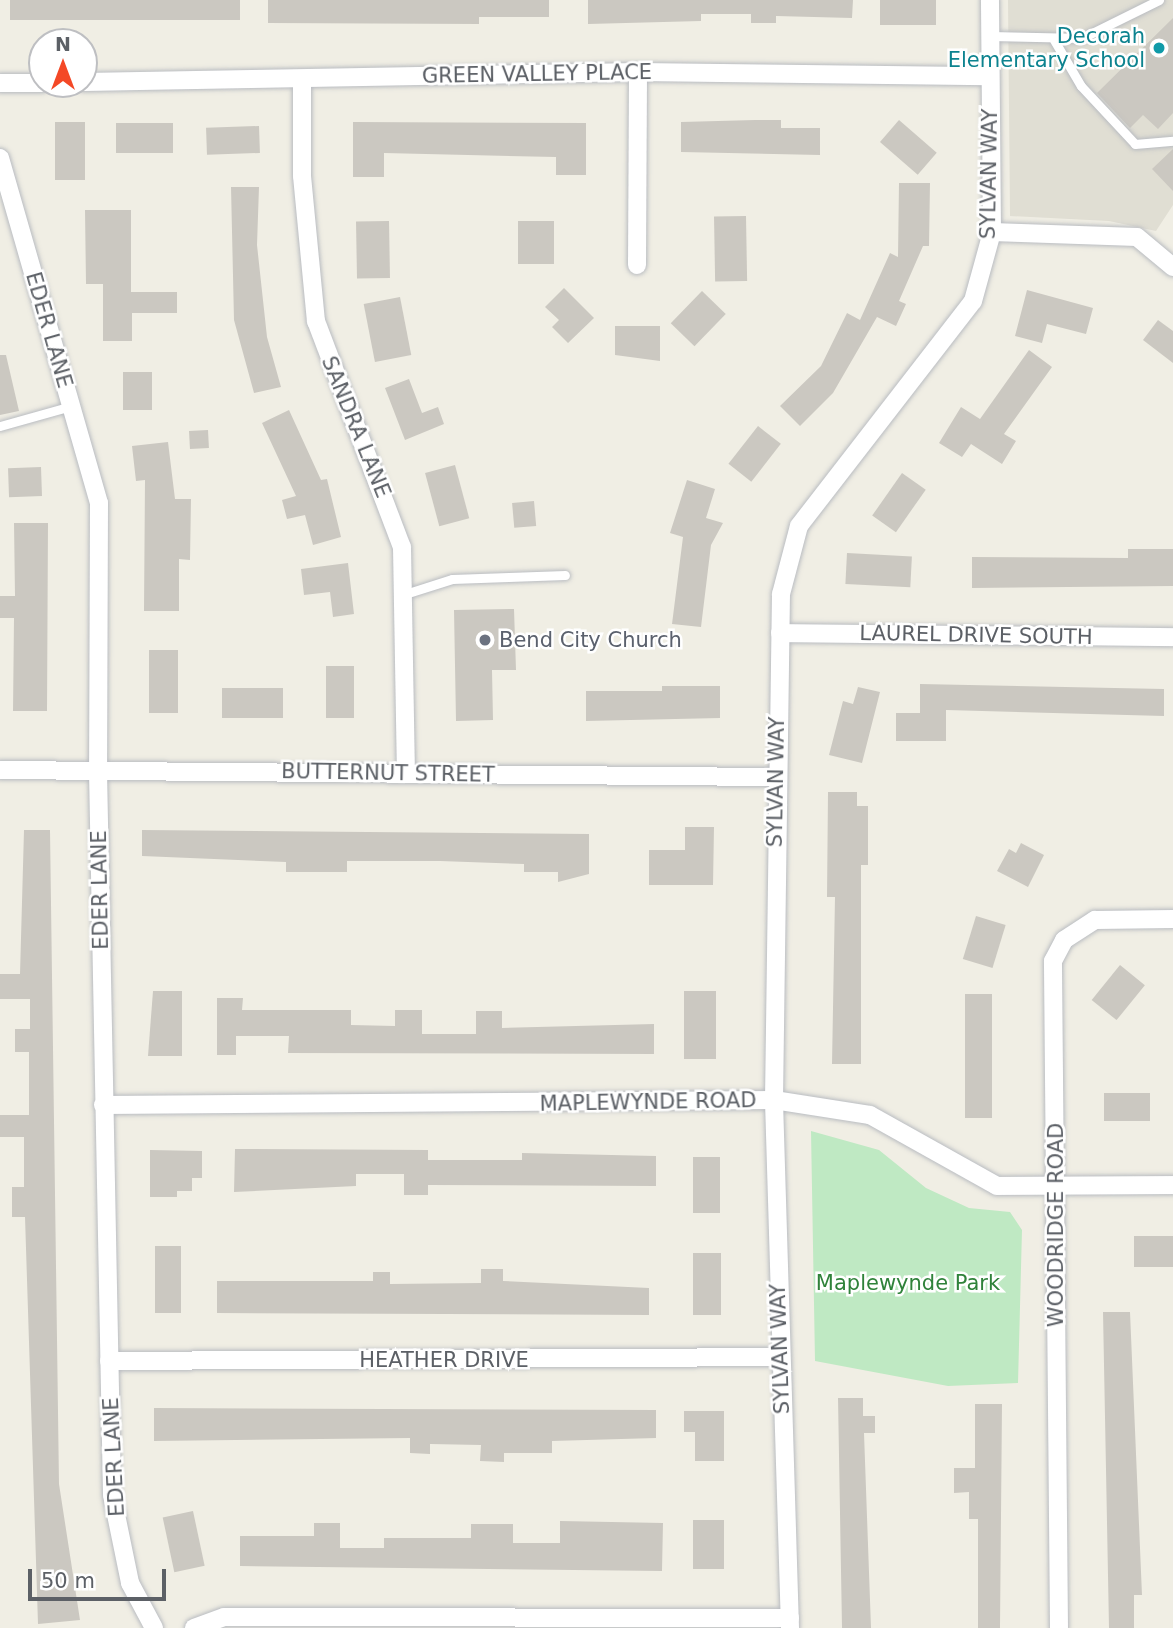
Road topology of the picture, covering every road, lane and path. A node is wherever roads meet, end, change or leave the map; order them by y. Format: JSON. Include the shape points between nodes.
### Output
{"nodes":[{"id":1,"x":990,"y":0,"type":"edge"},
{"id":2,"x":1159,"y":0,"type":"edge"},
{"id":3,"x":990,"y":36,"type":"junction"},
{"id":4,"x":1054,"y":40,"type":"junction"},
{"id":5,"x":638,"y":72,"type":"junction"},
{"id":6,"x":990,"y":76,"type":"junction"},
{"id":7,"x":302,"y":79,"type":"junction"},
{"id":8,"x":98,"y":82,"type":"edge"},
{"id":9,"x":0,"y":83,"type":"edge"},
{"id":10,"x":28,"y":83,"type":"edge"},
{"id":11,"x":1173,"y":141,"type":"edge"},
{"id":12,"x":0,"y":158,"type":"edge"},
{"id":13,"x":992,"y":232,"type":"junction"},
{"id":14,"x":637,"y":265,"type":"dead end"},
{"id":15,"x":1173,"y":267,"type":"edge"},
{"id":16,"x":71,"y":406,"type":"junction"},
{"id":17,"x":0,"y":426,"type":"edge"},
{"id":18,"x":565,"y":575,"type":"dead end"},
{"id":19,"x":405,"y":594,"type":"junction"},
{"id":20,"x":780,"y":633,"type":"junction"},
{"id":21,"x":1173,"y":637,"type":"edge"},
{"id":22,"x":0,"y":770,"type":"edge"},
{"id":23,"x":98,"y":771,"type":"junction"},
{"id":24,"x":406,"y":773,"type":"junction"},
{"id":25,"x":775,"y":777,"type":"junction"},
{"id":26,"x":1173,"y":919,"type":"edge"},
{"id":27,"x":774,"y":1100,"type":"junction"},
{"id":28,"x":103,"y":1105,"type":"junction"},
{"id":29,"x":1055,"y":1184,"type":"junction"},
{"id":30,"x":1173,"y":1185,"type":"edge"},
{"id":31,"x":780,"y":1357,"type":"junction"},
{"id":32,"x":109,"y":1361,"type":"junction"},
{"id":33,"x":790,"y":1623,"type":"edge"},
{"id":34,"x":154,"y":1628,"type":"edge"},
{"id":35,"x":194,"y":1628,"type":"edge"},
{"id":36,"x":1059,"y":1628,"type":"edge"}],
"edges":[{"from":1,"to":3,"type":"street","name":"SYLVAN WAY"},
{"from":2,"to":4,"type":"lane","via":[[1082,38]]},
{"from":3,"to":4,"type":"lane"},
{"from":3,"to":6,"type":"street","name":"SYLVAN WAY"},
{"from":4,"to":11,"type":"lane","via":[[1082,86],[1135,144]]},
{"from":5,"to":6,"type":"street","name":"GREEN VALLEY PLACE"},
{"from":5,"to":7,"type":"street","name":"GREEN VALLEY PLACE"},
{"from":5,"to":14,"type":"street"},
{"from":6,"to":13,"type":"street","name":"SYLVAN WAY"},
{"from":7,"to":8,"type":"street","name":"GREEN VALLEY PLACE"},
{"from":7,"to":19,"type":"street","name":"SANDRA LANE","via":[[302,176],[316,321],[402,547]]},
{"from":9,"to":10,"type":"street"},
{"from":12,"to":16,"type":"street","name":"EDER LANE"},
{"from":13,"to":15,"type":"street","via":[[1137,237]]},
{"from":13,"to":20,"type":"street","name":"SYLVAN WAY","via":[[973,301],[799,526],[781,594]]},
{"from":16,"to":17,"type":"lane"},
{"from":16,"to":23,"type":"street","name":"EDER LANE","via":[[99,503]]},
{"from":18,"to":19,"type":"lane","via":[[452,579]]},
{"from":19,"to":24,"type":"street","name":"SANDRA LANE"},
{"from":20,"to":21,"type":"street","name":"LAUREL DRIVE SOUTH"},
{"from":20,"to":25,"type":"street","name":"SYLVAN WAY"},
{"from":22,"to":23,"type":"street","name":"BUTTERNUT STREET"},
{"from":23,"to":24,"type":"street","name":"BUTTERNUT STREET"},
{"from":23,"to":28,"type":"street","name":"EDER LANE"},
{"from":24,"to":25,"type":"street","name":"BUTTERNUT STREET"},
{"from":25,"to":27,"type":"street","name":"SYLVAN WAY"},
{"from":26,"to":29,"type":"street","name":"WOODRIDGE ROAD","via":[[1095,920],[1064,940],[1053,961]]},
{"from":27,"to":28,"type":"street","name":"MAPLEWYNDE ROAD"},
{"from":27,"to":29,"type":"street","name":"MAPLEWYNDE ROAD","via":[[870,1115],[997,1186]]},
{"from":27,"to":31,"type":"street","name":"SYLVAN WAY"},
{"from":28,"to":32,"type":"street","name":"EDER LANE"},
{"from":29,"to":30,"type":"street","name":"MAPLEWYNDE ROAD"},
{"from":29,"to":36,"type":"street","name":"WOODRIDGE ROAD"},
{"from":31,"to":32,"type":"street","name":"HEATHER DRIVE"},
{"from":31,"to":33,"type":"street","name":"SYLVAN WAY"},
{"from":32,"to":34,"type":"street","name":"EDER LANE","via":[[118,1530],[130,1583]]},
{"from":33,"to":35,"type":"street","via":[[224,1617]]}]}
